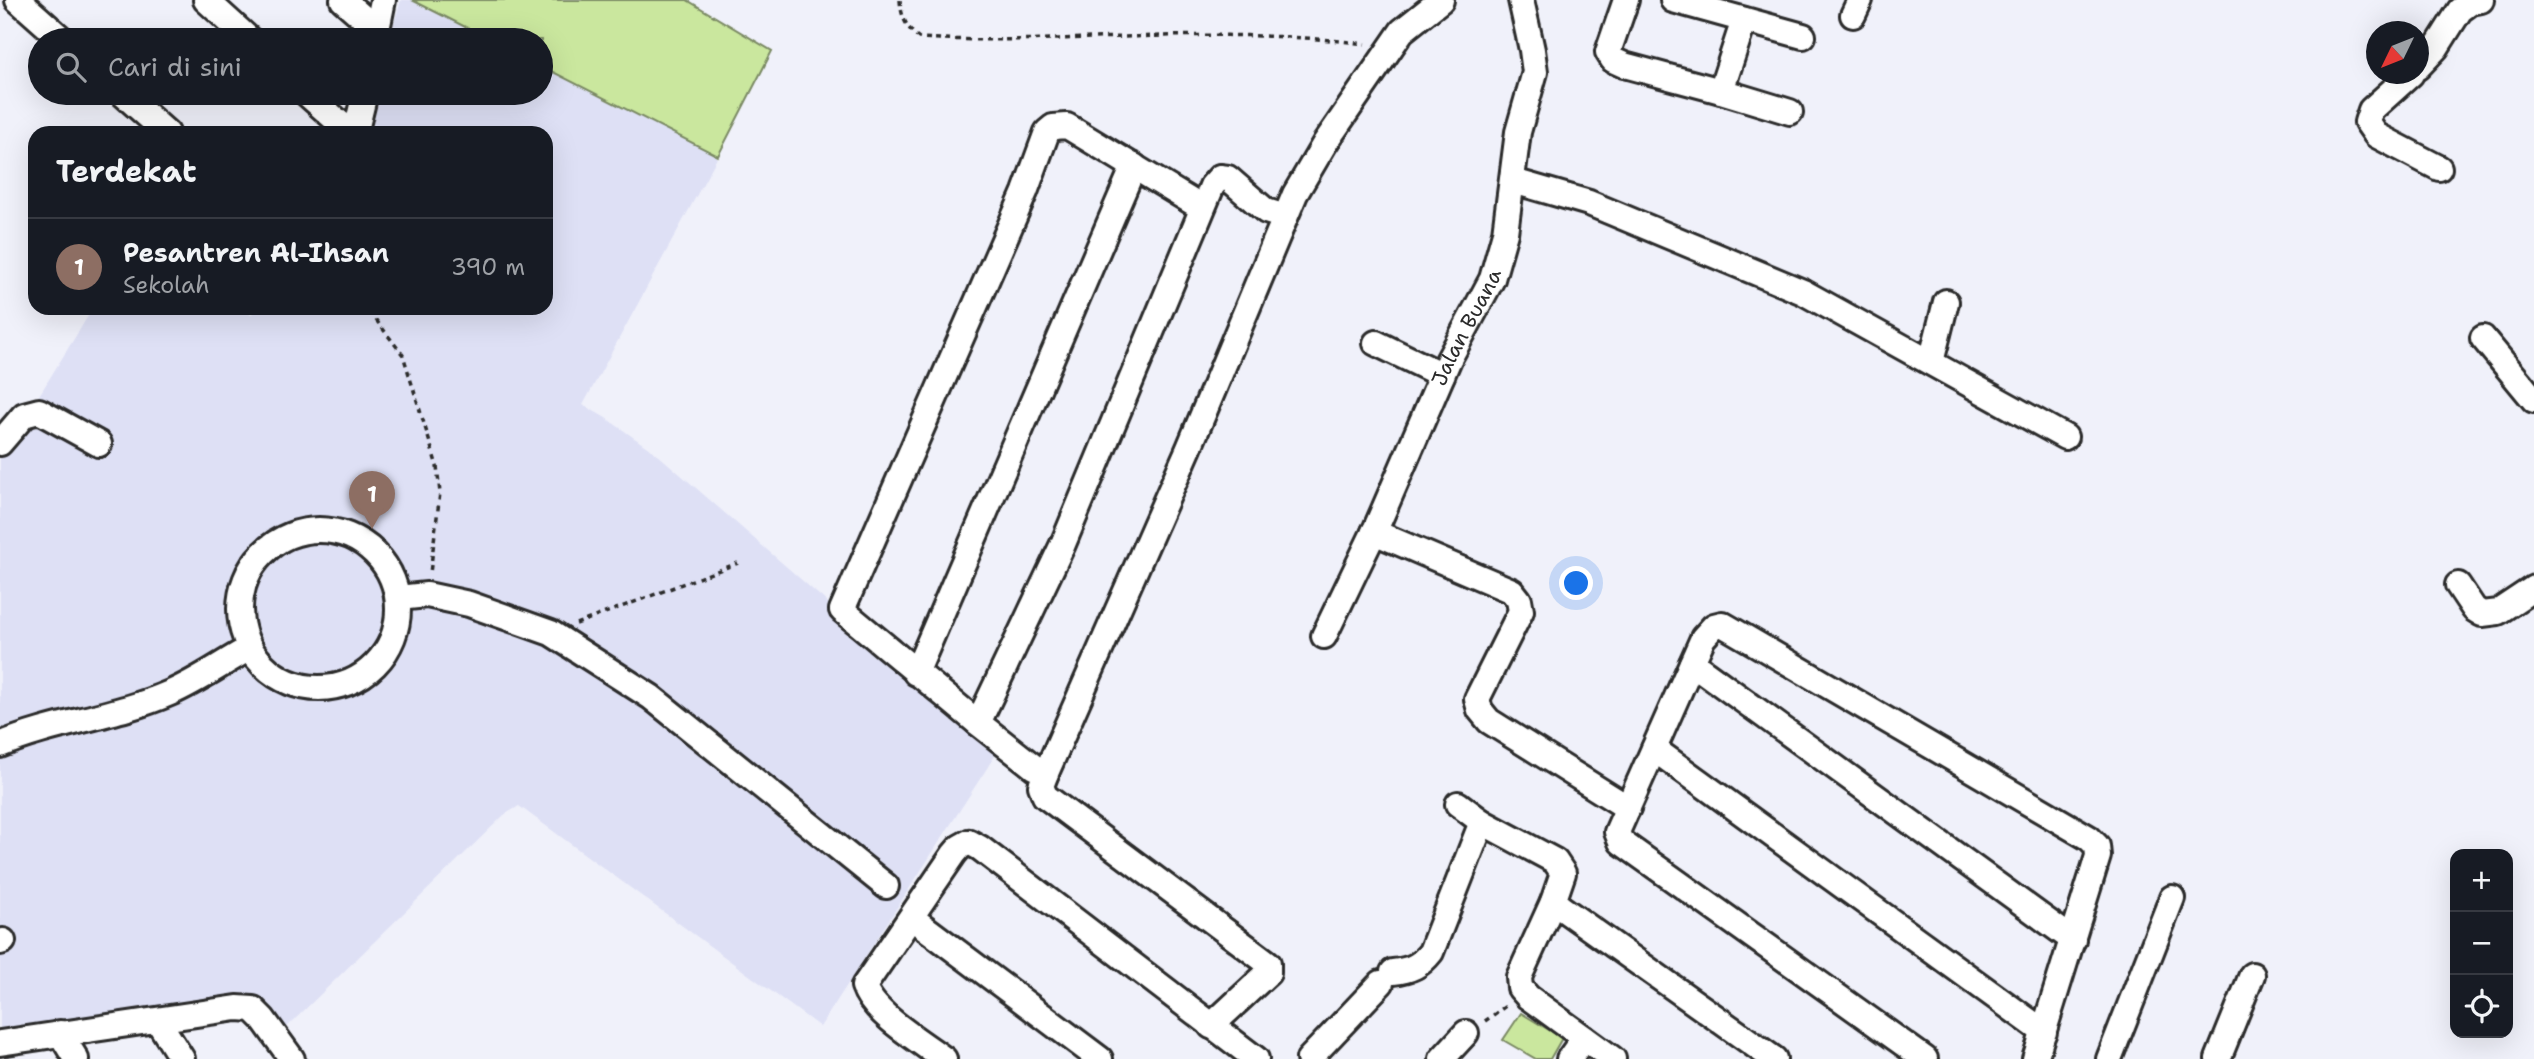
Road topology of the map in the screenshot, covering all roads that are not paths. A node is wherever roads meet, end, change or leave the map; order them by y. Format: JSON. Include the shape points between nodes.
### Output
{"nodes":[{"id":1,"x":18,"y":0,"type":"edge"},
{"id":2,"x":206,"y":0,"type":"edge"},
{"id":3,"x":343,"y":0,"type":"edge"},
{"id":4,"x":383,"y":0,"type":"edge"},
{"id":5,"x":1441,"y":0,"type":"edge"},
{"id":6,"x":1521,"y":0,"type":"edge"},
{"id":7,"x":1626,"y":0,"type":"edge"},
{"id":8,"x":2481,"y":0,"type":"edge"},
{"id":9,"x":1679,"y":1,"type":"edge"},
{"id":10,"x":1744,"y":20,"type":"junction"},
{"id":11,"x":50,"y":28,"type":"edge"},
{"id":12,"x":237,"y":28,"type":"edge"},
{"id":13,"x":369,"y":28,"type":"edge"},
{"id":14,"x":377,"y":28,"type":"edge"},
{"id":15,"x":1803,"y":36,"type":"dead end"},
{"id":16,"x":2429,"y":55,"type":"edge"},
{"id":17,"x":2400,"y":84,"type":"edge"},
{"id":18,"x":1721,"y":91,"type":"junction"},
{"id":19,"x":135,"y":105,"type":"edge"},
{"id":20,"x":319,"y":105,"type":"edge"},
{"id":21,"x":362,"y":105,"type":"edge"},
{"id":22,"x":1790,"y":113,"type":"dead end"},
{"id":23,"x":159,"y":126,"type":"edge"},
{"id":24,"x":342,"y":126,"type":"edge"},
{"id":25,"x":357,"y":126,"type":"edge"},
{"id":26,"x":1134,"y":166,"type":"junction"},
{"id":27,"x":2439,"y":167,"type":"dead end"},
{"id":28,"x":1513,"y":181,"type":"junction"},
{"id":29,"x":1202,"y":208,"type":"junction"},
{"id":30,"x":1285,"y":217,"type":"junction"},
{"id":31,"x":1946,"y":302,"type":"dead end"},
{"id":32,"x":2483,"y":338,"type":"dead end"},
{"id":33,"x":1376,"y":343,"type":"dead end"},
{"id":34,"x":1931,"y":362,"type":"junction"},
{"id":35,"x":1442,"y":375,"type":"junction"},
{"id":36,"x":2534,"y":400,"type":"edge"},
{"id":37,"x":2065,"y":437,"type":"dead end"},
{"id":38,"x":0,"y":443,"type":"edge"},
{"id":39,"x":99,"y":444,"type":"dead end"},
{"id":40,"x":1374,"y":532,"type":"junction"},
{"id":41,"x":2458,"y":585,"type":"dead end"},
{"id":42,"x":2534,"y":588,"type":"edge"},
{"id":43,"x":398,"y":598,"type":"junction"},
{"id":44,"x":1324,"y":636,"type":"dead end"},
{"id":45,"x":250,"y":648,"type":"junction"},
{"id":46,"x":1692,"y":663,"type":"junction"},
{"id":47,"x":916,"y":673,"type":"junction"},
{"id":48,"x":978,"y":723,"type":"junction"},
{"id":49,"x":0,"y":745,"type":"edge"},
{"id":50,"x":1654,"y":749,"type":"junction"},
{"id":51,"x":1046,"y":773,"type":"junction"},
{"id":52,"x":1458,"y":804,"type":"dead end"},
{"id":53,"x":1628,"y":807,"type":"junction"},
{"id":54,"x":1482,"y":822,"type":"junction"},
{"id":55,"x":886,"y":886,"type":"dead end"},
{"id":56,"x":2172,"y":898,"type":"dead end"},
{"id":57,"x":1553,"y":902,"type":"junction"},
{"id":58,"x":912,"y":918,"type":"junction"},
{"id":59,"x":2073,"y":940,"type":"junction"},
{"id":60,"x":2252,"y":975,"type":"dead end"},
{"id":61,"x":158,"y":1021,"type":"junction"},
{"id":62,"x":1211,"y":1026,"type":"junction"},
{"id":63,"x":60,"y":1032,"type":"junction"},
{"id":64,"x":2044,"y":1032,"type":"junction"},
{"id":65,"x":1466,"y":1033,"type":"road end"},
{"id":66,"x":1584,"y":1038,"type":"junction"},
{"id":67,"x":0,"y":1043,"type":"edge"},
{"id":68,"x":76,"y":1059,"type":"edge"},
{"id":69,"x":182,"y":1059,"type":"edge"},
{"id":70,"x":292,"y":1059,"type":"edge"},
{"id":71,"x":944,"y":1059,"type":"edge"},
{"id":72,"x":1100,"y":1059,"type":"edge"},
{"id":73,"x":1256,"y":1059,"type":"edge"},
{"id":74,"x":1308,"y":1059,"type":"edge"},
{"id":75,"x":1442,"y":1059,"type":"edge"},
{"id":76,"x":1569,"y":1059,"type":"edge"},
{"id":77,"x":1614,"y":1059,"type":"edge"},
{"id":78,"x":1774,"y":1059,"type":"edge"},
{"id":79,"x":1925,"y":1059,"type":"edge"},
{"id":80,"x":2035,"y":1059,"type":"edge"},
{"id":81,"x":2109,"y":1059,"type":"edge"},
{"id":82,"x":2218,"y":1059,"type":"edge"}],
"edges":[{"from":1,"to":11,"type":"street"},
{"from":2,"to":12,"type":"street"},
{"from":3,"to":13,"type":"street"},
{"from":4,"to":14,"type":"street"},
{"from":5,"to":30,"type":"street","via":[[1402,31],[1325,143]]},
{"from":6,"to":28,"type":"street","name":"Jalan Buana","via":[[1535,72],[1518,132]]},
{"from":7,"to":18,"type":"street","via":[[1608,52],[1613,60]]},
{"from":8,"to":16,"type":"street","via":[[2460,10]]},
{"from":9,"to":10,"type":"street"},
{"from":10,"to":15,"type":"street"},
{"from":10,"to":18,"type":"street"},
{"from":17,"to":27,"type":"street","via":[[2371,110],[2367,122],[2376,135]]},
{"from":18,"to":22,"type":"street"},
{"from":19,"to":23,"type":"street"},
{"from":20,"to":24,"type":"street"},
{"from":21,"to":25,"type":"street"},
{"from":26,"to":29,"type":"street"},
{"from":26,"to":47,"type":"street"},
{"from":26,"to":47,"type":"street","via":[[1067,126],[1047,132],[1020,204],[842,610]]},
{"from":28,"to":34,"type":"street","via":[[1589,203],[1803,292]]},
{"from":28,"to":35,"type":"street","name":"Jalan Buana","via":[[1492,279]]},
{"from":29,"to":30,"type":"street","via":[[1220,177],[1228,178],[1266,211]]},
{"from":29,"to":48,"type":"street","via":[[1063,544]]},
{"from":30,"to":51,"type":"street"},
{"from":31,"to":34,"type":"street"},
{"from":32,"to":36,"type":"street"},
{"from":33,"to":35,"type":"street"},
{"from":34,"to":37,"type":"street"},
{"from":35,"to":40,"type":"street","name":"Jalan Buana"},
{"from":38,"to":39,"type":"street","via":[[24,415],[38,411]]},
{"from":40,"to":44,"type":"street","name":"Jalan Buana"},
{"from":40,"to":53,"type":"street","via":[[1512,592],[1521,611],[1477,699],[1480,710],[1489,721]]},
{"from":41,"to":42,"type":"street","via":[[2482,614],[2490,614]]},
{"from":43,"to":45,"type":"street","via":[[396,630],[382,658],[359,678],[329,688],[298,686],[270,672]]},
{"from":43,"to":45,"type":"street","via":[[388,569],[368,545],[340,531],[308,529],[279,539],[255,559],[242,587],[240,618]]},
{"from":43,"to":55,"type":"street","via":[[427,596],[469,604],[551,633],[650,697]]},
{"from":45,"to":49,"type":"street","via":[[171,693],[32,731]]},
{"from":46,"to":50,"type":"street"},
{"from":46,"to":59,"type":"street"},
{"from":46,"to":59,"type":"street","via":[[1703,638],[1722,624],[2089,838],[2097,846],[2098,856]]},
{"from":47,"to":48,"type":"street"},
{"from":48,"to":51,"type":"street"},
{"from":50,"to":53,"type":"street"},
{"from":50,"to":64,"type":"street"},
{"from":51,"to":62,"type":"street","via":[[1041,786],[1045,796],[1268,963],[1268,972],[1259,983]]},
{"from":52,"to":54,"type":"street"},
{"from":53,"to":79,"type":"street","via":[[1617,832],[1621,842]]},
{"from":54,"to":57,"type":"street","via":[[1555,861],[1563,873]]},
{"from":54,"to":74,"type":"street","via":[[1431,952],[1422,964],[1387,978]]},
{"from":56,"to":81,"type":"street"},
{"from":57,"to":66,"type":"street","via":[[1519,977],[1520,988]]},
{"from":57,"to":78,"type":"street"},
{"from":58,"to":62,"type":"street","via":[[954,854],[969,842]]},
{"from":58,"to":71,"type":"street","via":[[864,986],[868,998],[882,1012]]},
{"from":58,"to":72,"type":"street"},
{"from":59,"to":64,"type":"street"},
{"from":60,"to":82,"type":"street"},
{"from":61,"to":63,"type":"street"},
{"from":61,"to":69,"type":"street"},
{"from":61,"to":70,"type":"street","via":[[253,1009]]},
{"from":62,"to":73,"type":"street"},
{"from":63,"to":67,"type":"street"},
{"from":63,"to":68,"type":"street"},
{"from":64,"to":80,"type":"street"},
{"from":65,"to":75,"type":"street"},
{"from":66,"to":76,"type":"street"},
{"from":66,"to":77,"type":"street"}]}
